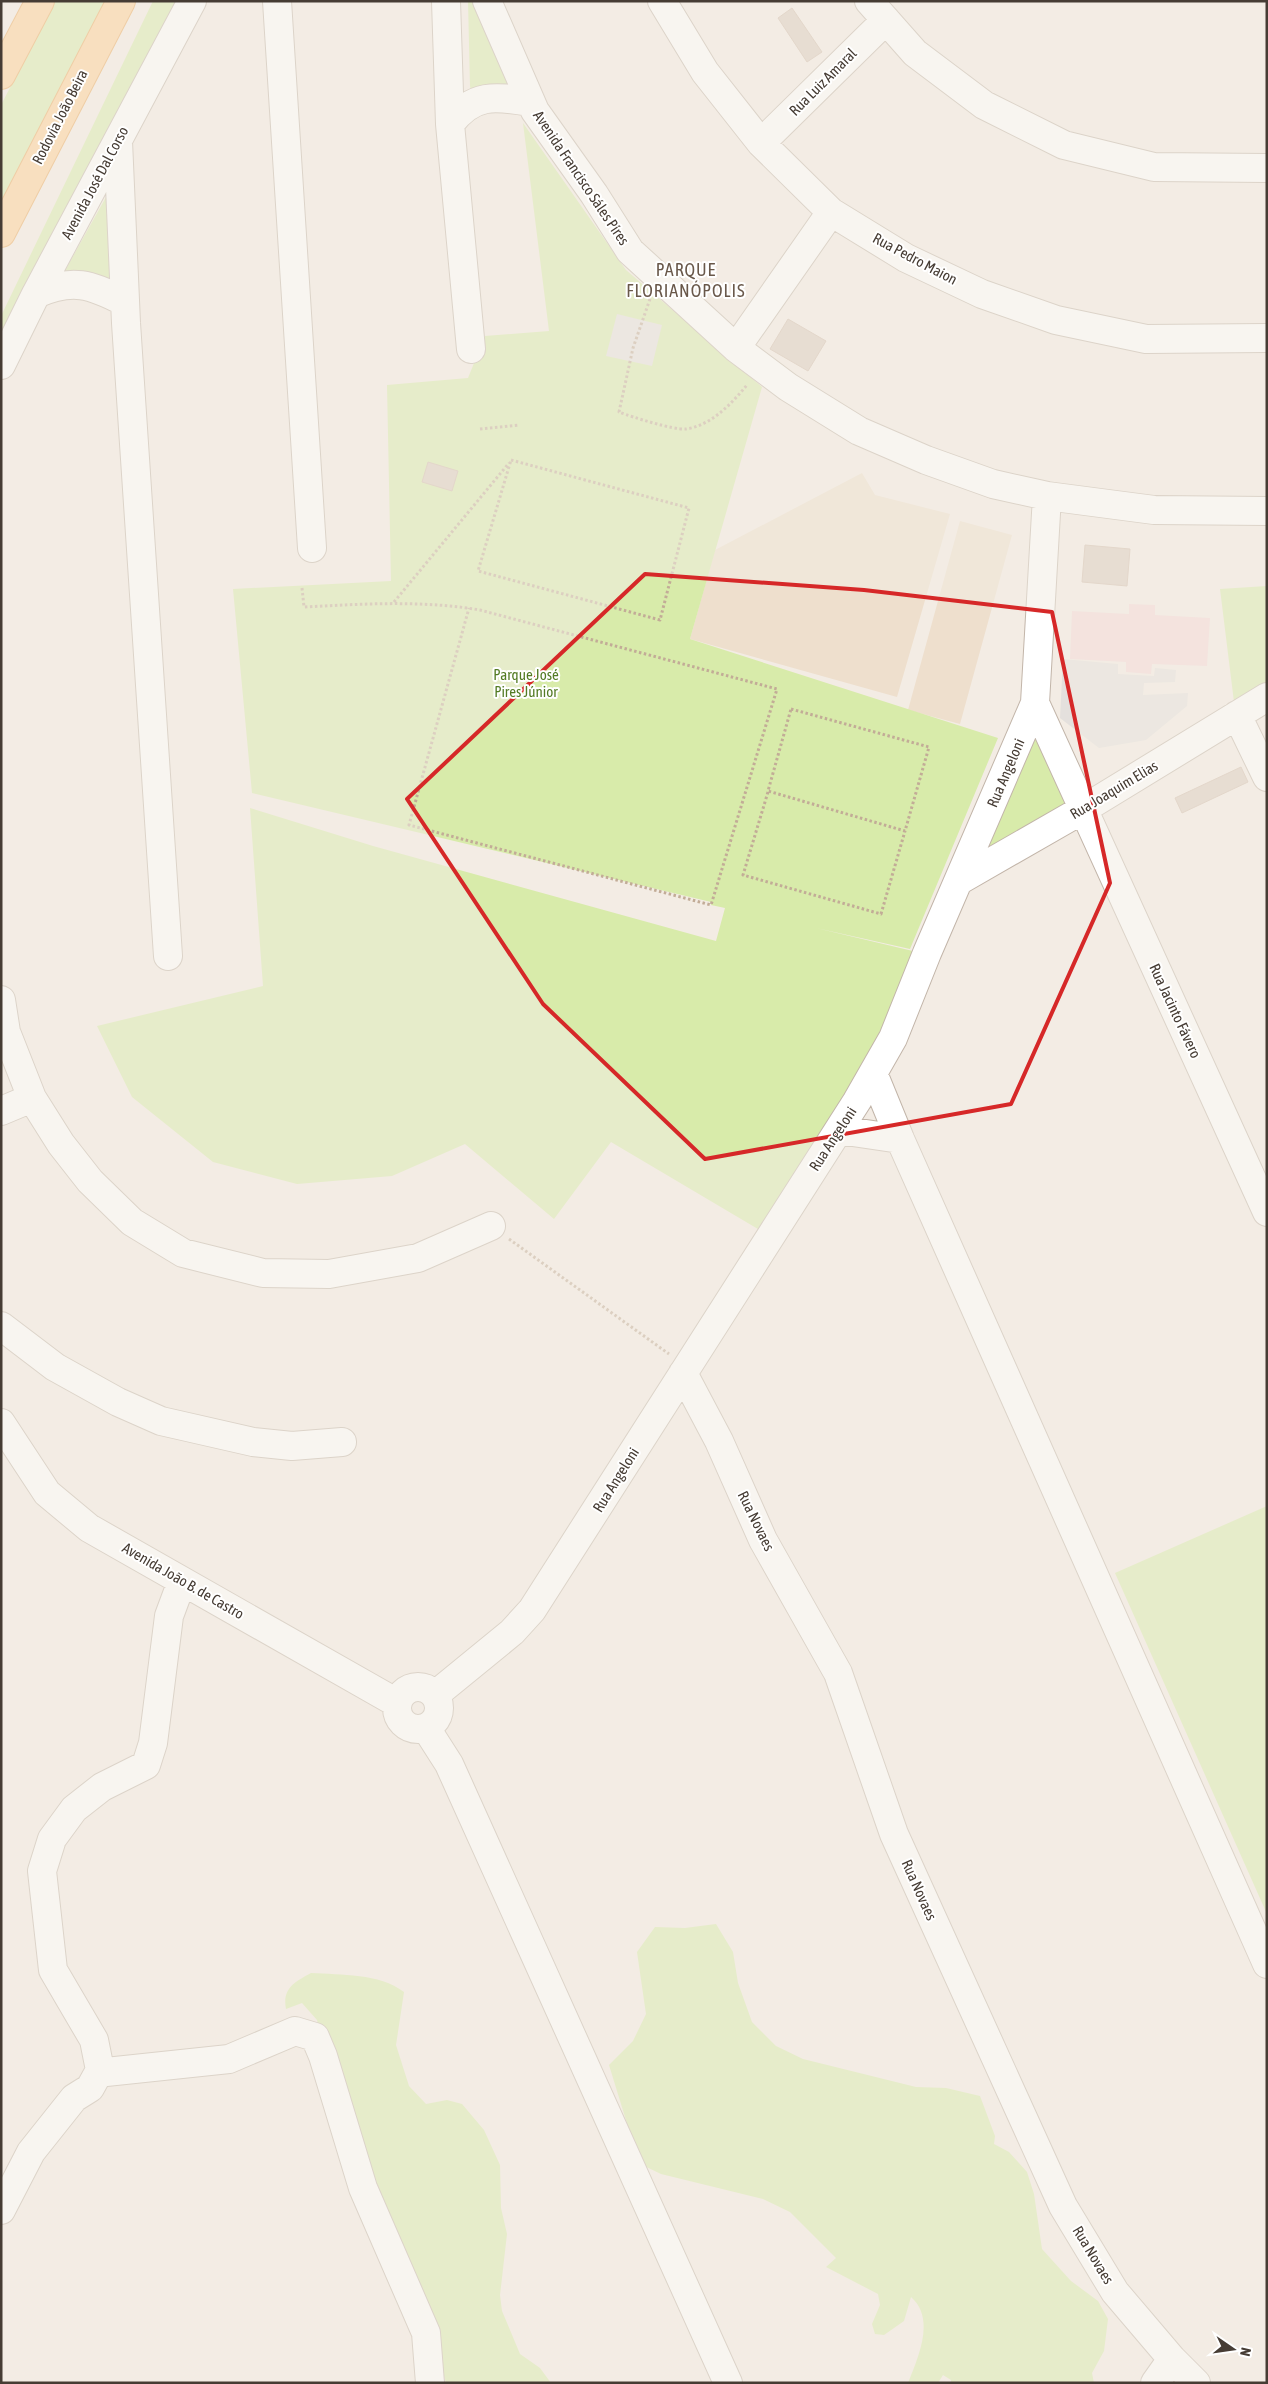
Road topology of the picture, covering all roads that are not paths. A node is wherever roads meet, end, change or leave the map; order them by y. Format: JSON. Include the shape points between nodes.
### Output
{"nodes":[{"id":1,"x":40,"y":1,"type":"edge"},
{"id":2,"x":121,"y":1,"type":"edge"},
{"id":3,"x":192,"y":1,"type":"edge"},
{"id":4,"x":277,"y":1,"type":"edge"},
{"id":5,"x":446,"y":1,"type":"edge"},
{"id":6,"x":487,"y":1,"type":"edge"},
{"id":7,"x":662,"y":1,"type":"edge"},
{"id":8,"x":877,"y":11,"type":"edge"},
{"id":9,"x":1,"y":75,"type":"edge"},
{"id":10,"x":530,"y":102,"type":"junction"},
{"id":11,"x":450,"y":124,"type":"junction"},
{"id":12,"x":118,"y":141,"type":"junction"},
{"id":13,"x":761,"y":143,"type":"junction"},
{"id":14,"x":1267,"y":168,"type":"edge"},
{"id":15,"x":831,"y":212,"type":"junction"},
{"id":16,"x":1,"y":233,"type":"edge"},
{"id":17,"x":36,"y":294,"type":"junction"},
{"id":18,"x":125,"y":302,"type":"junction"},
{"id":19,"x":1267,"y":338,"type":"edge"},
{"id":20,"x":736,"y":348,"type":"junction"},
{"id":21,"x":471,"y":349,"type":"dead end"},
{"id":22,"x":1,"y":365,"type":"edge"},
{"id":23,"x":1046,"y":496,"type":"junction"},
{"id":24,"x":1267,"y":511,"type":"edge"},
{"id":25,"x":312,"y":548,"type":"dead end"},
{"id":26,"x":1267,"y":697,"type":"edge"},
{"id":27,"x":1035,"y":703,"type":"junction"},
{"id":28,"x":1237,"y":715,"type":"junction"},
{"id":29,"x":1267,"y":777,"type":"edge"},
{"id":30,"x":1082,"y":810,"type":"junction"},
{"id":31,"x":960,"y":880,"type":"junction"},
{"id":32,"x":168,"y":956,"type":"dead end"},
{"id":33,"x":1,"y":1000,"type":"edge"},
{"id":34,"x":873,"y":1074,"type":"junction"},
{"id":35,"x":32,"y":1098,"type":"junction"},
{"id":36,"x":1,"y":1111,"type":"edge"},
{"id":37,"x":839,"y":1130,"type":"junction"},
{"id":38,"x":900,"y":1139,"type":"junction"},
{"id":39,"x":1267,"y":1212,"type":"edge"},
{"id":40,"x":491,"y":1226,"type":"road end"},
{"id":41,"x":1,"y":1326,"type":"edge"},
{"id":42,"x":685,"y":1370,"type":"junction"},
{"id":43,"x":1,"y":1423,"type":"edge"},
{"id":44,"x":342,"y":1442,"type":"dead end"},
{"id":45,"x":182,"y":1580,"type":"junction"},
{"id":46,"x":435,"y":1695,"type":"junction"},
{"id":47,"x":397,"y":1703,"type":"junction"},
{"id":48,"x":426,"y":1728,"type":"junction"},
{"id":49,"x":1267,"y":1964,"type":"edge"},
{"id":50,"x":100,"y":2070,"type":"junction"},
{"id":51,"x":1,"y":2210,"type":"edge"},
{"id":52,"x":1172,"y":2359,"type":"junction"},
{"id":53,"x":430,"y":2383,"type":"edge"},
{"id":54,"x":728,"y":2383,"type":"edge"},
{"id":55,"x":1155,"y":2383,"type":"edge"},
{"id":56,"x":1196,"y":2383,"type":"edge"}],
"edges":[{"from":1,"to":9,"type":"main road"},
{"from":2,"to":16,"type":"main road","name":"Rodovia João Beira"},
{"from":3,"to":12,"type":"street","name":"Avenida José Dal Corso"},
{"from":4,"to":25,"type":"street"},
{"from":5,"to":11,"type":"street"},
{"from":6,"to":10,"type":"street","name":"Avenida Francisco Sáles Píres"},
{"from":7,"to":13,"type":"street","name":"Rua Pedro Maion","via":[[705,72]]},
{"from":8,"to":13,"type":"street","name":"Rua Luiz Amaral"},
{"from":8,"to":14,"type":"street","via":[[915,53],[984,105],[1064,145],[1154,168]]},
{"from":10,"to":11,"type":"street","via":[[484,99],[470,103]]},
{"from":10,"to":20,"type":"street","name":"Avenida Francisco Sáles Píres","via":[[630,251]]},
{"from":11,"to":21,"type":"street"},
{"from":12,"to":17,"type":"street","name":"Avenida José Dal Corso"},
{"from":12,"to":18,"type":"street"},
{"from":13,"to":15,"type":"street","name":"Rua Pedro Maion"},
{"from":15,"to":19,"type":"street","name":"Rua Pedro Maion","via":[[923,266],[982,294],[1056,320],[1146,339]]},
{"from":15,"to":20,"type":"street"},
{"from":17,"to":18,"type":"street","via":[[55,285],[70,284],[104,291]]},
{"from":17,"to":22,"type":"street","name":"Avenida José Dal Corso"},
{"from":18,"to":32,"type":"street"},
{"from":20,"to":23,"type":"street","name":"Avenida Francisco Sáles Píres","via":[[788,387],[859,431],[985,481]]},
{"from":23,"to":24,"type":"street","name":"Avenida Francisco Sáles Píres","via":[[1154,510]]},
{"from":23,"to":27,"type":"street","name":"Rua Angeloni"},
{"from":26,"to":28,"type":"street","name":"Rua Joaquim Elias"},
{"from":27,"to":30,"type":"street","name":"Rua Jacinto Fávero"},
{"from":27,"to":31,"type":"street","name":"Rua Angeloni"},
{"from":28,"to":29,"type":"street"},
{"from":28,"to":30,"type":"street","name":"Rua Joaquim Elias"},
{"from":30,"to":31,"type":"street","name":"Rua Joaquim Elias"},
{"from":30,"to":39,"type":"street","name":"Rua Jacinto Fávero"},
{"from":31,"to":34,"type":"street","name":"Rua Angeloni","via":[[893,1038]]},
{"from":33,"to":35,"type":"street","via":[[6,1032]]},
{"from":34,"to":37,"type":"street","name":"Rua Angeloni"},
{"from":34,"to":38,"type":"street"},
{"from":35,"to":36,"type":"street"},
{"from":35,"to":40,"type":"street","via":[[61,1144],[90,1181],[132,1222],[183,1254],[263,1273],[329,1274],[418,1258]]},
{"from":37,"to":38,"type":"street"},
{"from":37,"to":42,"type":"street","name":"Rua Angeloni"},
{"from":38,"to":49,"type":"street"},
{"from":41,"to":44,"type":"street","via":[[54,1367],[161,1421],[253,1442],[292,1446]]},
{"from":42,"to":46,"type":"street","name":"Rua Angeloni","via":[[532,1610],[512,1632]]},
{"from":42,"to":52,"type":"street","name":"Rua Novaes","via":[[763,1540],[838,1674],[894,1834],[1064,2206],[1115,2292]]},
{"from":43,"to":45,"type":"street","name":"Avenida João B. de Castro","via":[[47,1494],[89,1528]]},
{"from":45,"to":47,"type":"street","name":"Avenida João B. de Castro"},
{"from":45,"to":50,"type":"street","via":[[168,1616],[153,1743],[146,1765],[102,1787],[74,1809],[52,1839],[42,1871],[52,1970],[94,2040]]},
{"from":46,"to":47,"type":"street","via":[[430,1690],[414,1687],[406,1690]]},
{"from":46,"to":48,"type":"street","via":[[439,1710]]},
{"from":47,"to":48,"type":"street","via":[[400,1721],[417,1730]]},
{"from":48,"to":54,"type":"street","via":[[449,1764]]},
{"from":50,"to":51,"type":"street","via":[[90,2088],[74,2098],[31,2152]]},
{"from":50,"to":53,"type":"street","via":[[106,2072],[229,2059],[295,2031],[314,2037],[323,2056],[363,2188],[426,2333]]},
{"from":52,"to":55,"type":"street"},
{"from":52,"to":56,"type":"street","name":"Rua Novaes"}]}
